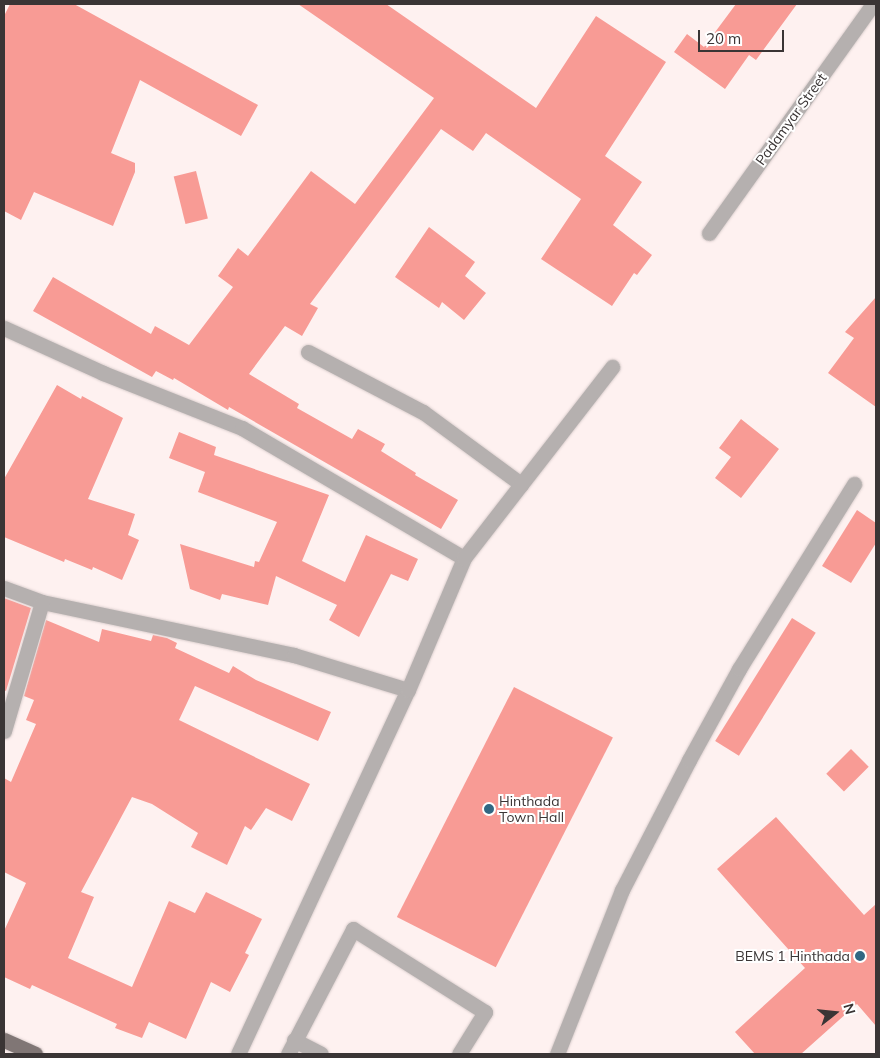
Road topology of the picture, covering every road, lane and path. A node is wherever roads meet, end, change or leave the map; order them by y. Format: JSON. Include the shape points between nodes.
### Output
{"nodes":[{"id":1,"x":873,"y":4,"type":"edge"},
{"id":2,"x":709,"y":233,"type":"dead end"},
{"id":3,"x":4,"y":328,"type":"edge"},
{"id":4,"x":308,"y":352,"type":"dead end"},
{"id":5,"x":612,"y":367,"type":"dead end"},
{"id":6,"x":521,"y":484,"type":"junction"},
{"id":7,"x":854,"y":484,"type":"dead end"},
{"id":8,"x":464,"y":558,"type":"junction"},
{"id":9,"x":4,"y":588,"type":"edge"},
{"id":10,"x":42,"y":602,"type":"junction"},
{"id":11,"x":408,"y":690,"type":"junction"},
{"id":12,"x":4,"y":731,"type":"edge"},
{"id":13,"x":4,"y":1040,"type":"edge"},
{"id":14,"x":291,"y":1047,"type":"edge"},
{"id":15,"x":35,"y":1054,"type":"edge"},
{"id":16,"x":238,"y":1054,"type":"edge"},
{"id":17,"x":321,"y":1054,"type":"edge"},
{"id":18,"x":459,"y":1054,"type":"edge"},
{"id":19,"x":557,"y":1054,"type":"edge"}],
"edges":[{"from":1,"to":2,"type":"street","name":"Padamyar Street"},
{"from":3,"to":8,"type":"street","via":[[103,374],[242,428]]},
{"from":4,"to":6,"type":"street","via":[[423,412]]},
{"from":5,"to":6,"type":"street"},
{"from":6,"to":8,"type":"street"},
{"from":7,"to":19,"type":"street","via":[[739,669],[689,760],[622,890]]},
{"from":8,"to":11,"type":"street"},
{"from":9,"to":10,"type":"street"},
{"from":10,"to":11,"type":"street","via":[[294,655]]},
{"from":10,"to":12,"type":"street"},
{"from":11,"to":16,"type":"street"},
{"from":13,"to":15,"type":"main road"},
{"from":14,"to":17,"type":"street"},
{"from":14,"to":18,"type":"street","via":[[353,929],[485,1012]]}]}
